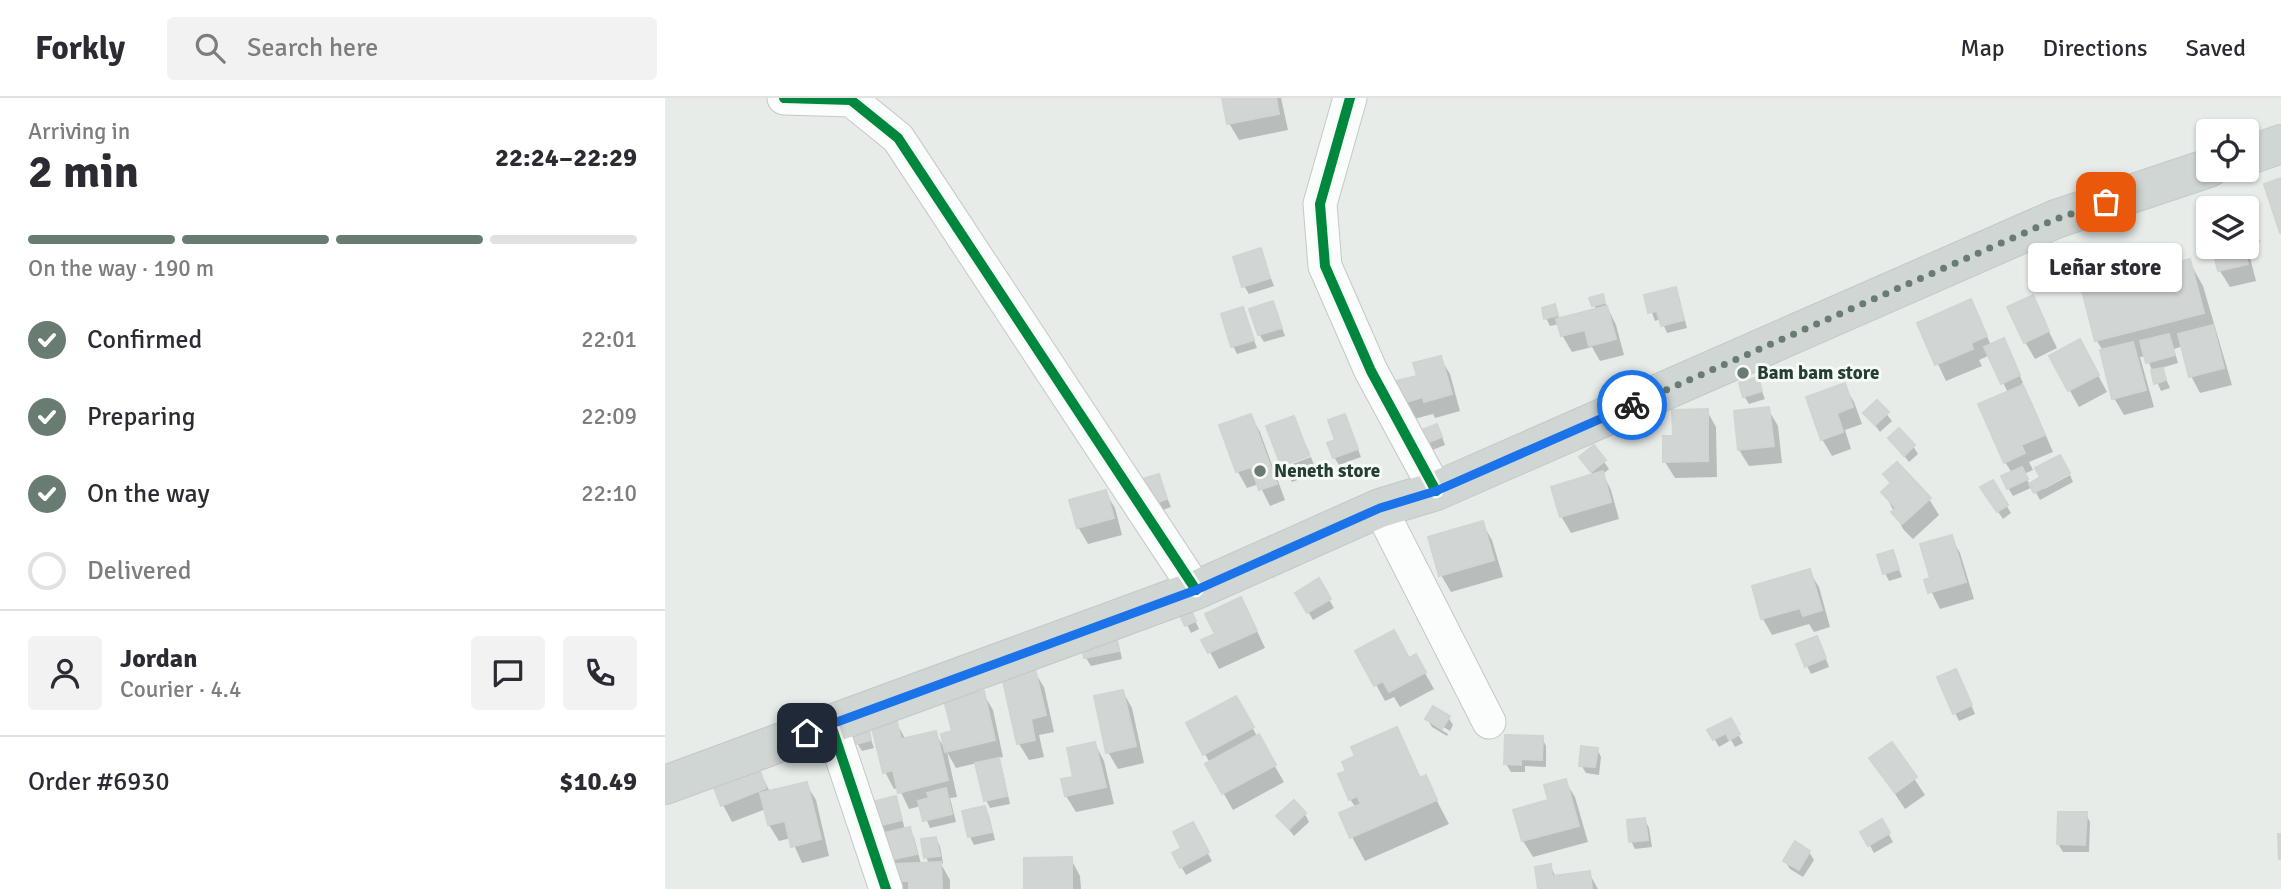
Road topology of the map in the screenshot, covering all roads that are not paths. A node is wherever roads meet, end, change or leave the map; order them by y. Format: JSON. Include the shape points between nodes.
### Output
{"nodes":[{"id":1,"x":784,"y":98,"type":"edge"},
{"id":2,"x":1350,"y":98,"type":"edge"},
{"id":3,"x":2281,"y":144,"type":"edge"},
{"id":4,"x":2259,"y":152,"type":"edge"},
{"id":5,"x":2196,"y":173,"type":"edge"},
{"id":6,"x":1436,"y":491,"type":"junction"},
{"id":7,"x":1380,"y":508,"type":"junction"},
{"id":8,"x":1196,"y":590,"type":"junction"},
{"id":9,"x":1489,"y":722,"type":"dead end"},
{"id":10,"x":831,"y":724,"type":"junction"},
{"id":11,"x":665,"y":785,"type":"edge"},
{"id":12,"x":886,"y":889,"type":"edge"}],
"edges":[{"from":1,"to":8,"type":"street","via":[[851,100],[898,138]]},
{"from":2,"to":6,"type":"street","via":[[1319,204],[1325,266],[1371,372]]},
{"from":3,"to":4,"type":"main road"},
{"from":5,"to":6,"type":"main road","via":[[2056,219]]},
{"from":6,"to":7,"type":"main road"},
{"from":7,"to":8,"type":"main road"},
{"from":7,"to":9,"type":"street"},
{"from":8,"to":10,"type":"main road"},
{"from":10,"to":11,"type":"main road"},
{"from":10,"to":12,"type":"street"}]}
